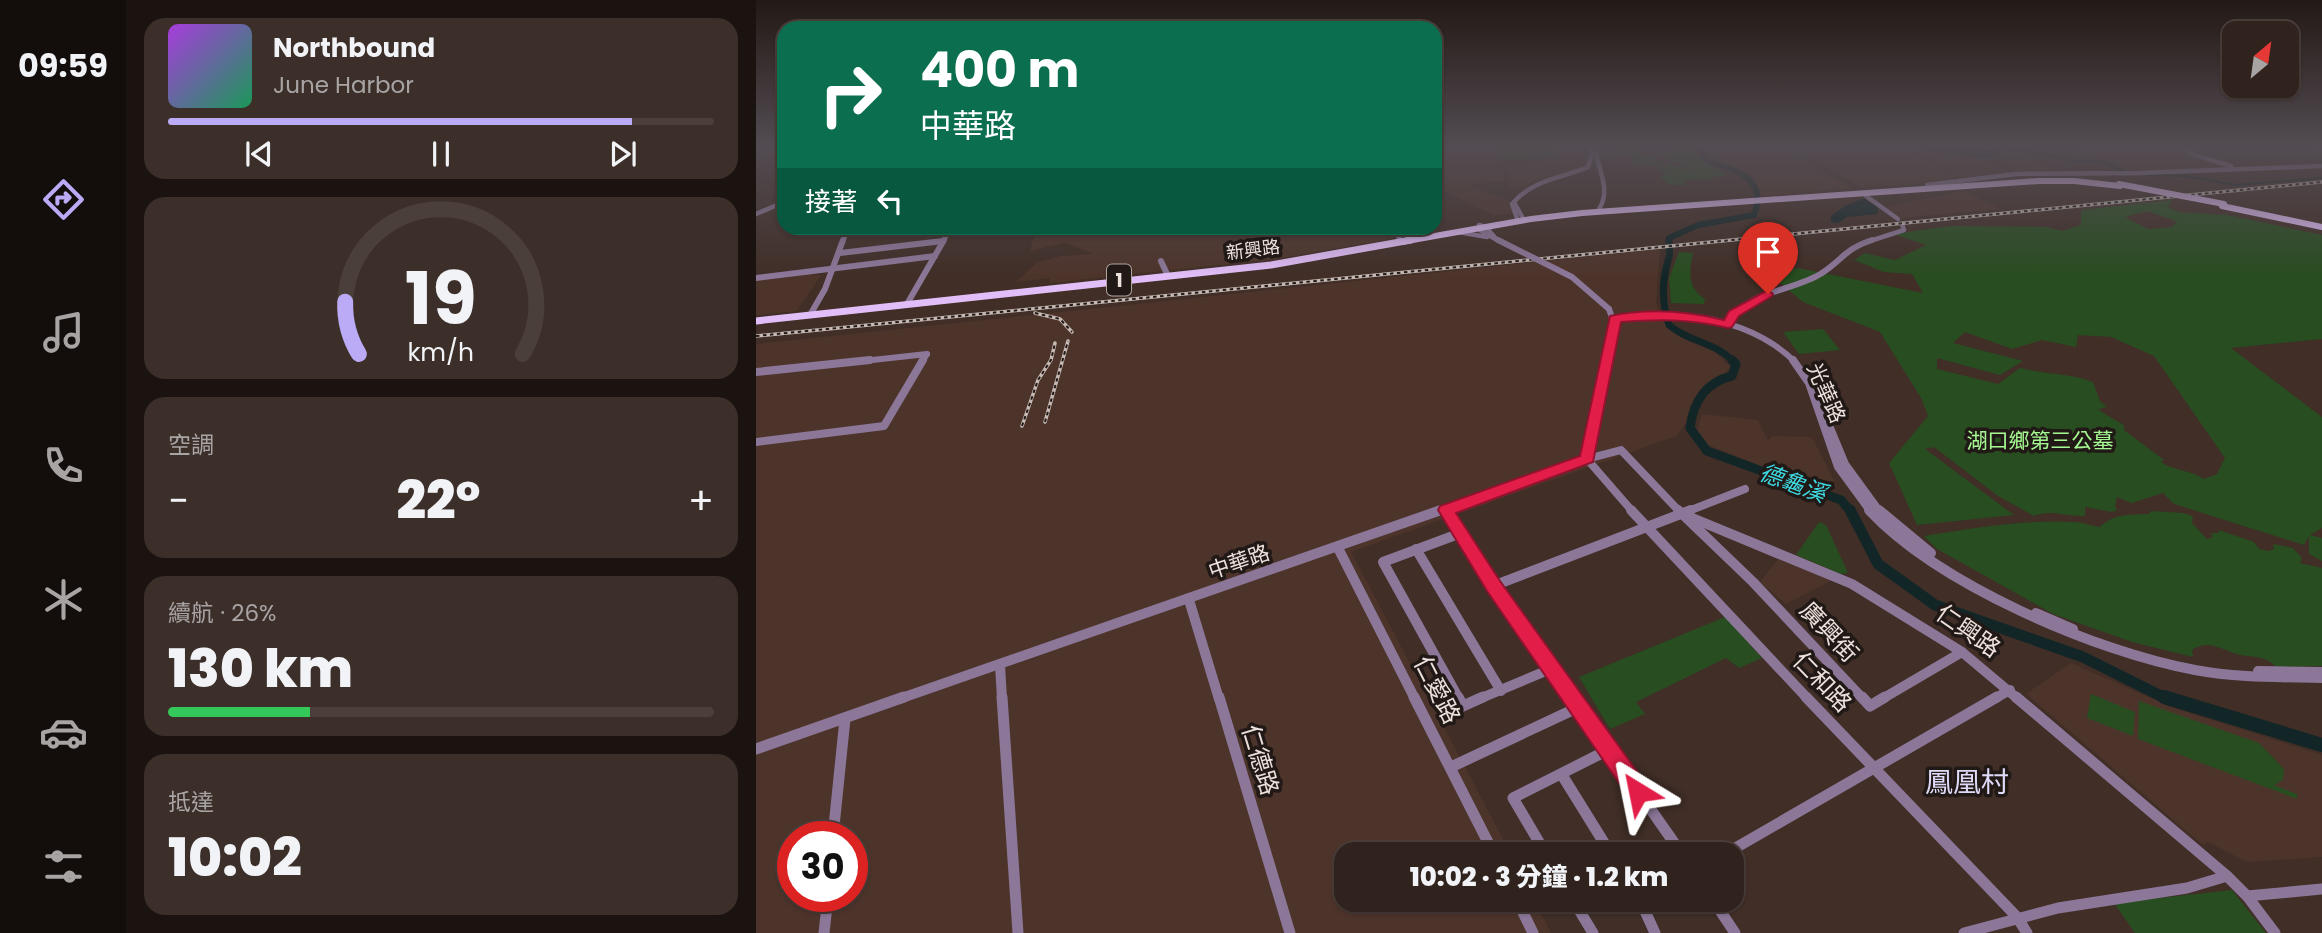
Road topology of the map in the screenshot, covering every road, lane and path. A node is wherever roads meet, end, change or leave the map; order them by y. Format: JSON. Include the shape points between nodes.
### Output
{"nodes":[{"id":1,"x":1523,"y":190,"type":"edge"},
{"id":2,"x":1606,"y":190,"type":"edge"},
{"id":3,"x":1874,"y":190,"type":"edge"},
{"id":4,"x":1908,"y":190,"type":"edge"},
{"id":5,"x":2143,"y":190,"type":"edge"},
{"id":6,"x":1867,"y":193,"type":"junction"},
{"id":7,"x":1763,"y":199,"type":"junction"},
{"id":8,"x":1751,"y":200,"type":"junction"},
{"id":9,"x":777,"y":205,"type":"edge"},
{"id":10,"x":1599,"y":209,"type":"junction"},
{"id":11,"x":756,"y":214,"type":"edge"},
{"id":12,"x":1520,"y":219,"type":"junction"},
{"id":13,"x":1502,"y":224,"type":"junction"},
{"id":14,"x":2322,"y":226,"type":"edge"},
{"id":15,"x":1481,"y":227,"type":"junction"},
{"id":16,"x":1457,"y":232,"type":"junction"},
{"id":17,"x":1442,"y":234,"type":"edge"},
{"id":18,"x":1442,"y":234,"type":"edge"},
{"id":19,"x":845,"y":235,"type":"edge"},
{"id":20,"x":947,"y":235,"type":"edge"},
{"id":21,"x":1398,"y":235,"type":"edge"},
{"id":22,"x":1435,"y":235,"type":"edge"},
{"id":23,"x":1438,"y":235,"type":"edge"},
{"id":24,"x":1497,"y":240,"type":"junction"},
{"id":25,"x":943,"y":241,"type":"junction"},
{"id":26,"x":1401,"y":241,"type":"junction"},
{"id":27,"x":840,"y":253,"type":"junction"},
{"id":28,"x":935,"y":256,"type":"junction"},
{"id":29,"x":1161,"y":261,"type":"dead end"},
{"id":30,"x":834,"y":267,"type":"junction"},
{"id":31,"x":1167,"y":274,"type":"junction"},
{"id":32,"x":756,"y":278,"type":"edge"},
{"id":33,"x":908,"y":302,"type":"junction"},
{"id":34,"x":1609,"y":309,"type":"junction"},
{"id":35,"x":811,"y":314,"type":"junction"},
{"id":36,"x":1666,"y":314,"type":"junction"},
{"id":37,"x":1639,"y":315,"type":"junction"},
{"id":38,"x":756,"y":319,"type":"edge"},
{"id":39,"x":1615,"y":319,"type":"junction"},
{"id":40,"x":1729,"y":323,"type":"junction"},
{"id":41,"x":756,"y":372,"type":"edge"},
{"id":42,"x":756,"y":442,"type":"edge"},
{"id":43,"x":1587,"y":459,"type":"junction"},
{"id":44,"x":1745,"y":489,"type":"dead end"},
{"id":45,"x":1446,"y":510,"type":"junction"},
{"id":46,"x":1682,"y":513,"type":"junction"},
{"id":47,"x":1646,"y":527,"type":"junction"},
{"id":48,"x":1461,"y":533,"type":"junction"},
{"id":49,"x":1338,"y":548,"type":"junction"},
{"id":50,"x":1416,"y":549,"type":"junction"},
{"id":51,"x":1493,"y":586,"type":"junction"},
{"id":52,"x":1189,"y":600,"type":"junction"},
{"id":53,"x":2108,"y":644,"type":"junction"},
{"id":54,"x":1962,"y":652,"type":"junction"},
{"id":55,"x":1000,"y":665,"type":"junction"},
{"id":56,"x":1553,"y":668,"type":"junction"},
{"id":57,"x":2226,"y":672,"type":"junction"},
{"id":58,"x":2322,"y":672,"type":"edge"},
{"id":59,"x":2322,"y":678,"type":"edge"},
{"id":60,"x":2010,"y":690,"type":"junction"},
{"id":61,"x":1501,"y":691,"type":"junction"},
{"id":62,"x":1579,"y":707,"type":"junction"},
{"id":63,"x":845,"y":719,"type":"junction"},
{"id":64,"x":756,"y":749,"type":"edge"},
{"id":65,"x":1608,"y":750,"type":"junction"},
{"id":66,"x":1451,"y":767,"type":"junction"},
{"id":67,"x":1872,"y":767,"type":"junction"},
{"id":68,"x":1562,"y":775,"type":"junction"},
{"id":69,"x":835,"y":821,"type":"edge"},
{"id":70,"x":1488,"y":842,"type":"edge"},
{"id":71,"x":1539,"y":842,"type":"edge"},
{"id":72,"x":1604,"y":842,"type":"edge"},
{"id":73,"x":1673,"y":842,"type":"edge"},
{"id":74,"x":1744,"y":843,"type":"edge"},
{"id":75,"x":2227,"y":876,"type":"junction"},
{"id":76,"x":2322,"y":889,"type":"edge"},
{"id":77,"x":2248,"y":896,"type":"junction"},
{"id":78,"x":826,"y":912,"type":"edge"},
{"id":79,"x":1523,"y":912,"type":"edge"},
{"id":80,"x":1580,"y":912,"type":"edge"},
{"id":81,"x":1647,"y":912,"type":"edge"},
{"id":82,"x":1721,"y":912,"type":"edge"},
{"id":83,"x":2017,"y":917,"type":"junction"},
{"id":84,"x":1656,"y":932,"type":"edge"},
{"id":85,"x":824,"y":933,"type":"edge"},
{"id":86,"x":1018,"y":933,"type":"edge"},
{"id":87,"x":1290,"y":933,"type":"edge"},
{"id":88,"x":1533,"y":933,"type":"edge"},
{"id":89,"x":1593,"y":933,"type":"edge"},
{"id":90,"x":1735,"y":933,"type":"edge"},
{"id":91,"x":1964,"y":933,"type":"edge"},
{"id":92,"x":2027,"y":933,"type":"edge"},
{"id":93,"x":2275,"y":933,"type":"edge"}],
"edges":[{"from":1,"to":12,"type":"street","via":[[1514,202]]},
{"from":2,"to":10,"type":"street"},
{"from":3,"to":7,"type":"main road","number":"1"},
{"from":4,"to":6,"type":"main road","number":"1"},
{"from":5,"to":14,"type":"main road","number":"1","bridge":true},
{"from":6,"to":7,"type":"main road","number":"1"},
{"from":6,"to":40,"type":"street","via":[[1866,197],[1905,229],[1858,245],[1822,273],[1734,313]]},
{"from":7,"to":8,"type":"main road","number":"1"},
{"from":8,"to":10,"type":"main road","name":"新興路","number":"1"},
{"from":8,"to":12,"type":"main road","name":"新興路","number":"1"},
{"from":9,"to":11,"type":"street"},
{"from":10,"to":12,"type":"main road","name":"新興路","number":"1"},
{"from":12,"to":13,"type":"main road","name":"新興路","number":"1"},
{"from":12,"to":15,"type":"main road","name":"新興路","number":"1"},
{"from":13,"to":15,"type":"main road","name":"新興路","number":"1"},
{"from":13,"to":24,"type":"street"},
{"from":15,"to":16,"type":"main road","name":"新興路","number":"1"},
{"from":15,"to":17,"type":"main road","name":"新興路","number":"1"},
{"from":15,"to":24,"type":"street"},
{"from":16,"to":18,"type":"main road","name":"新興路","number":"1"},
{"from":16,"to":24,"type":"street"},
{"from":19,"to":27,"type":"street"},
{"from":20,"to":25,"type":"street"},
{"from":21,"to":26,"type":"street"},
{"from":22,"to":26,"type":"main road","name":"新興路","number":"1"},
{"from":23,"to":26,"type":"main road","name":"新興路","number":"1"},
{"from":24,"to":34,"type":"street","bridge":true,"via":[[1576,279]]},
{"from":25,"to":27,"type":"street"},
{"from":25,"to":28,"type":"street"},
{"from":26,"to":31,"type":"main road","name":"新興路","number":"1","via":[[1282,262]]},
{"from":26,"to":33,"type":"main road","name":"新興路","number":"1","via":[[1271,265]]},
{"from":27,"to":30,"type":"street"},
{"from":28,"to":30,"type":"street"},
{"from":28,"to":33,"type":"street"},
{"from":29,"to":31,"type":"street"},
{"from":30,"to":32,"type":"street"},
{"from":30,"to":35,"type":"street"},
{"from":31,"to":33,"type":"main road","name":"新興路","number":"1"},
{"from":33,"to":35,"type":"main road","name":"新興路","number":"1"},
{"from":34,"to":37,"type":"street"},
{"from":34,"to":39,"type":"street"},
{"from":35,"to":38,"type":"main road","name":"新興路","number":"1"},
{"from":36,"to":37,"type":"street","name":"光華路"},
{"from":36,"to":39,"type":"street","name":"光華路"},
{"from":36,"to":40,"type":"street","name":"光華路"},
{"from":37,"to":39,"type":"street","name":"光華路"},
{"from":39,"to":43,"type":"street"},
{"from":40,"to":53,"type":"street","name":"光華路","via":[[1772,341],[1801,365],[1822,403],[1837,449],[1869,500],[1928,551],[2045,618]]},
{"from":40,"to":53,"type":"street","name":"光華路","via":[[1769,341],[1804,376],[1848,485],[1902,541],[2047,625]]},
{"from":41,"to":42,"type":"street","via":[[928,354],[884,426]]},
{"from":43,"to":45,"type":"street","name":"中華路"},
{"from":43,"to":46,"type":"street","name":"仁興路","via":[[1620,450]]},
{"from":43,"to":47,"type":"street","name":"仁和路"},
{"from":44,"to":46,"type":"street"},
{"from":45,"to":48,"type":"street"},
{"from":45,"to":49,"type":"street","name":"中華路"},
{"from":46,"to":47,"type":"street"},
{"from":46,"to":54,"type":"street","name":"仁興路","via":[[1853,584]]},
{"from":46,"to":54,"type":"street","name":"廣興街","via":[[1870,706]]},
{"from":47,"to":51,"type":"street"},
{"from":47,"to":67,"type":"street","name":"仁和路"},
{"from":48,"to":50,"type":"street"},
{"from":48,"to":51,"type":"street"},
{"from":49,"to":52,"type":"street","name":"中華路"},
{"from":49,"to":66,"type":"street","name":"仁愛路"},
{"from":50,"to":61,"type":"street"},
{"from":50,"to":61,"type":"street","via":[[1382,562],[1463,706]]},
{"from":51,"to":56,"type":"street"},
{"from":52,"to":55,"type":"street","name":"中華路"},
{"from":52,"to":87,"type":"street","name":"仁德路"},
{"from":53,"to":57,"type":"street","name":"光華路","via":[[2158,662]]},
{"from":54,"to":60,"type":"street","name":"仁興路"},
{"from":55,"to":63,"type":"street","name":"中華路"},
{"from":55,"to":86,"type":"street"},
{"from":56,"to":61,"type":"street"},
{"from":56,"to":62,"type":"street"},
{"from":57,"to":58,"type":"street","name":"光華路"},
{"from":57,"to":59,"type":"street","name":"光華路"},
{"from":60,"to":67,"type":"street"},
{"from":60,"to":75,"type":"street","name":"仁興路"},
{"from":62,"to":65,"type":"street"},
{"from":62,"to":66,"type":"street"},
{"from":63,"to":64,"type":"street","name":"中華路"},
{"from":63,"to":69,"type":"street"},
{"from":65,"to":68,"type":"street"},
{"from":65,"to":73,"type":"street"},
{"from":66,"to":70,"type":"street","name":"仁愛路"},
{"from":67,"to":74,"type":"street"},
{"from":67,"to":83,"type":"street","name":"仁和路"},
{"from":68,"to":71,"type":"street","via":[[1513,798]]},
{"from":68,"to":72,"type":"street"},
{"from":75,"to":77,"type":"street","name":"仁興路"},
{"from":75,"to":83,"type":"street"},
{"from":76,"to":77,"type":"street"},
{"from":77,"to":93,"type":"street","name":"仁興路"},
{"from":78,"to":85,"type":"street"},
{"from":79,"to":88,"type":"street"},
{"from":80,"to":89,"type":"street"},
{"from":81,"to":84,"type":"street"},
{"from":82,"to":90,"type":"street"},
{"from":83,"to":91,"type":"street"},
{"from":83,"to":92,"type":"street","name":"仁和路"}]}
